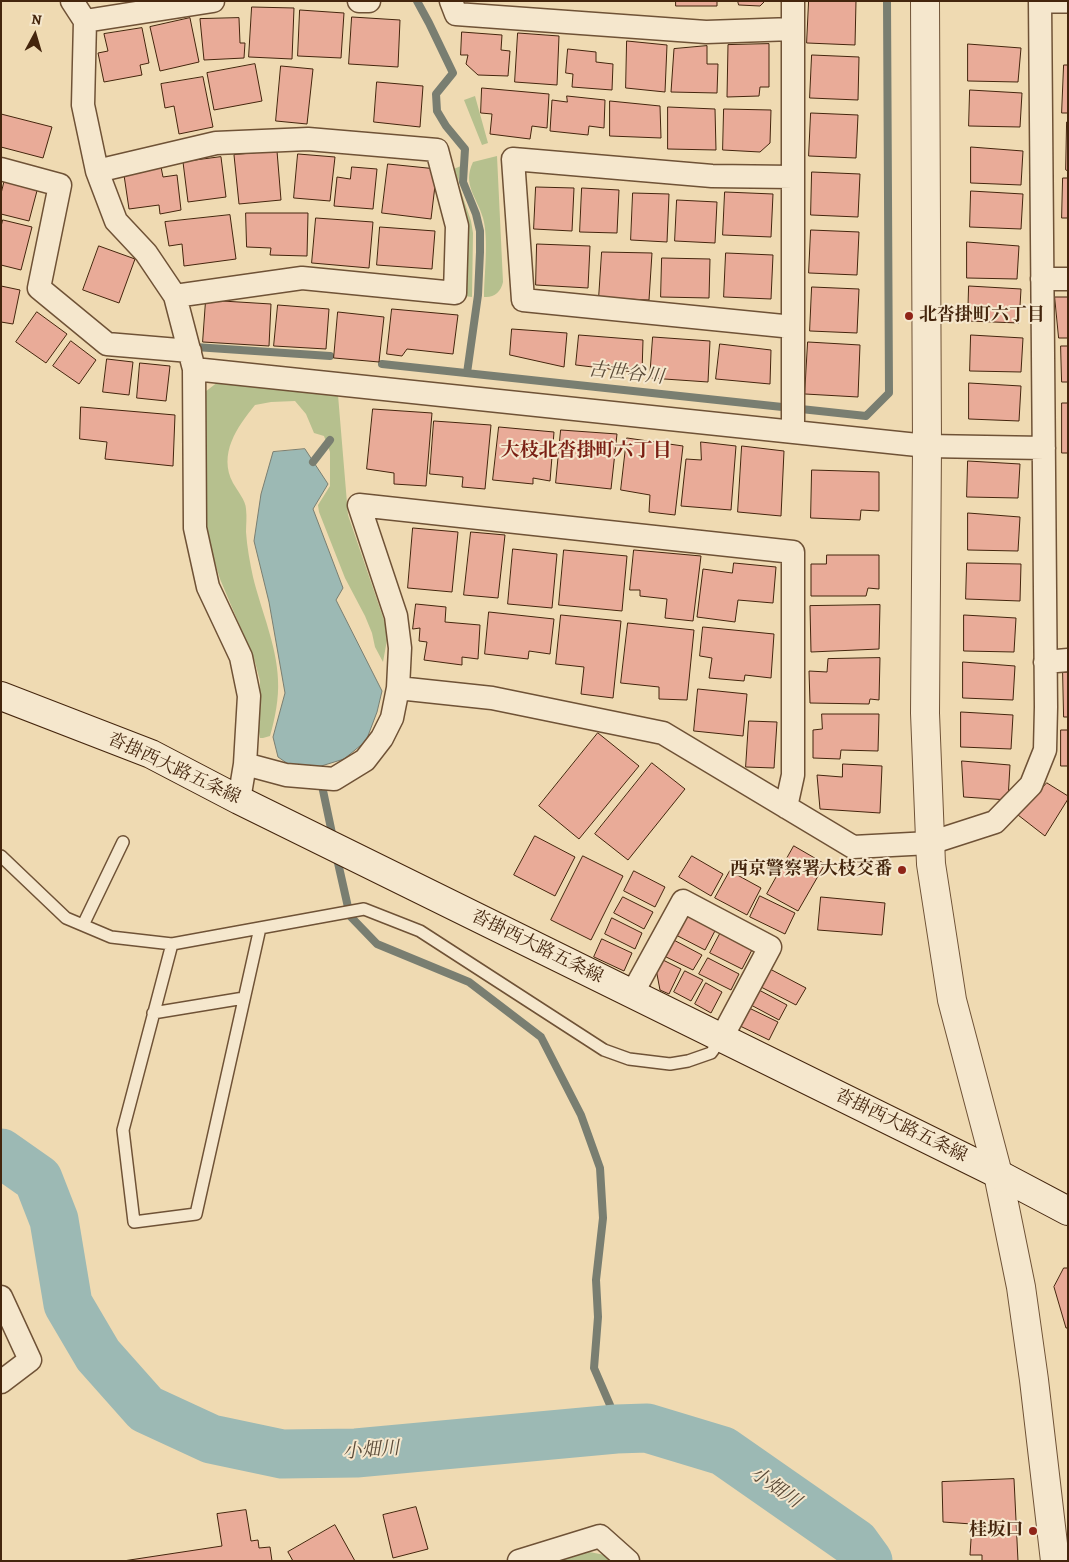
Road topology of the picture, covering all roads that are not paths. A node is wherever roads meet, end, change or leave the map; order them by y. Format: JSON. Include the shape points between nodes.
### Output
{"nodes":[{"id":1,"x":72,"y":1,"type":"edge"},
{"id":2,"x":213,"y":1,"type":"edge"},
{"id":3,"x":360,"y":1,"type":"edge"},
{"id":4,"x":369,"y":1,"type":"edge"},
{"id":5,"x":451,"y":1,"type":"edge"},
{"id":6,"x":793,"y":1,"type":"edge"},
{"id":7,"x":925,"y":1,"type":"edge"},
{"id":8,"x":1040,"y":4,"type":"edge"},
{"id":9,"x":1068,"y":7,"type":"edge"},
{"id":10,"x":84,"y":22,"type":"junction"},
{"id":11,"x":793,"y":28,"type":"junction"},
{"id":12,"x":1,"y":169,"type":"edge"},
{"id":13,"x":97,"y":171,"type":"junction"},
{"id":14,"x":793,"y":177,"type":"junction"},
{"id":15,"x":1042,"y":279,"type":"junction"},
{"id":16,"x":1068,"y":279,"type":"edge"},
{"id":17,"x":175,"y":296,"type":"junction"},
{"id":18,"x":793,"y":327,"type":"junction"},
{"id":19,"x":192,"y":360,"type":"junction"},
{"id":20,"x":793,"y":424,"type":"junction"},
{"id":21,"x":927,"y":446,"type":"junction"},
{"id":22,"x":1044,"y":448,"type":"junction"},
{"id":23,"x":1068,"y":660,"type":"edge"},
{"id":24,"x":1046,"y":662,"type":"junction"},
{"id":25,"x":398,"y":688,"type":"junction"},
{"id":26,"x":1,"y":696,"type":"edge"},
{"id":27,"x":245,"y":764,"type":"junction"},
{"id":28,"x":239,"y":800,"type":"junction"},
{"id":29,"x":786,"y":807,"type":"junction"},
{"id":30,"x":123,"y":842,"type":"dead end"},
{"id":31,"x":930,"y":843,"type":"junction"},
{"id":32,"x":1,"y":856,"type":"edge"},
{"id":33,"x":83,"y":925,"type":"junction"},
{"id":34,"x":260,"y":928,"type":"junction"},
{"id":35,"x":172,"y":944,"type":"junction"},
{"id":36,"x":632,"y":994,"type":"junction"},
{"id":37,"x":244,"y":998,"type":"junction"},
{"id":38,"x":153,"y":1013,"type":"junction"},
{"id":39,"x":722,"y":1037,"type":"junction"},
{"id":40,"x":998,"y":1174,"type":"junction"},
{"id":41,"x":1068,"y":1211,"type":"edge"},
{"id":42,"x":1,"y":1297,"type":"edge"},
{"id":43,"x":1,"y":1382,"type":"edge"},
{"id":44,"x":520,"y":1561,"type":"edge"},
{"id":45,"x":628,"y":1561,"type":"edge"},
{"id":46,"x":1056,"y":1561,"type":"edge"}],
"edges":[{"from":1,"to":10,"type":"street"},
{"from":2,"to":10,"type":"street"},
{"from":3,"to":4,"type":"street"},
{"from":5,"to":11,"type":"street","via":[[456,14],[706,32]]},
{"from":6,"to":11,"type":"street"},
{"from":7,"to":21,"type":"street"},
{"from":8,"to":9,"type":"lane"},
{"from":8,"to":15,"type":"street"},
{"from":10,"to":13,"type":"street","via":[[84,105]]},
{"from":11,"to":14,"type":"street"},
{"from":12,"to":19,"type":"street","via":[[60,185],[39,288],[107,344]]},
{"from":13,"to":17,"type":"street","via":[[116,221],[146,253]]},
{"from":13,"to":17,"type":"street","via":[[216,143],[308,139],[437,150],[457,226],[455,293],[302,278]]},
{"from":14,"to":18,"type":"street"},
{"from":14,"to":18,"type":"street","via":[[712,176],[513,159],[523,300]]},
{"from":15,"to":16,"type":"street"},
{"from":15,"to":22,"type":"street"},
{"from":17,"to":19,"type":"street"},
{"from":18,"to":20,"type":"street"},
{"from":19,"to":20,"type":"street"},
{"from":19,"to":27,"type":"street","via":[[195,528],[208,588],[241,657],[249,696]]},
{"from":20,"to":21,"type":"street"},
{"from":21,"to":22,"type":"street"},
{"from":21,"to":31,"type":"street","via":[[925,713]]},
{"from":22,"to":24,"type":"street"},
{"from":23,"to":24,"type":"street"},
{"from":24,"to":31,"type":"street","via":[[1045,750],[1031,784],[995,822]]},
{"from":25,"to":27,"type":"street","via":[[392,718],[382,738],[365,760],[334,780],[286,775]]},
{"from":25,"to":29,"type":"street","via":[[492,698],[663,733]]},
{"from":25,"to":29,"type":"street","via":[[400,648],[396,616],[360,505],[793,552],[793,775]]},
{"from":26,"to":28,"type":"street","name":"沓掛西大路五条線","via":[[151,754]]},
{"from":27,"to":28,"type":"street"},
{"from":28,"to":36,"type":"street","name":"沓掛西大路五条線"},
{"from":29,"to":31,"type":"street","via":[[853,847]]},
{"from":30,"to":33,"type":"lane"},
{"from":31,"to":40,"type":"street","via":[[952,1000]]},
{"from":32,"to":33,"type":"lane","via":[[66,918]]},
{"from":33,"to":35,"type":"lane","via":[[111,937]]},
{"from":34,"to":35,"type":"lane"},
{"from":34,"to":37,"type":"lane"},
{"from":34,"to":39,"type":"lane","via":[[364,909],[420,930],[604,1050],[629,1058],[670,1064],[711,1053]]},
{"from":35,"to":38,"type":"lane"},
{"from":36,"to":39,"type":"street","name":"沓掛西大路五条線"},
{"from":36,"to":39,"type":"street","via":[[683,901],[770,947]]},
{"from":37,"to":38,"type":"lane"},
{"from":37,"to":38,"type":"lane","via":[[196,1214],[134,1222],[122,1130]]},
{"from":39,"to":40,"type":"street","name":"沓掛西大路五条線"},
{"from":40,"to":41,"type":"street","name":"沓掛西大路五条線"},
{"from":40,"to":46,"type":"street","via":[[1021,1287]]},
{"from":42,"to":43,"type":"street","via":[[30,1360]]},
{"from":44,"to":45,"type":"street","via":[[600,1536]]}]}
